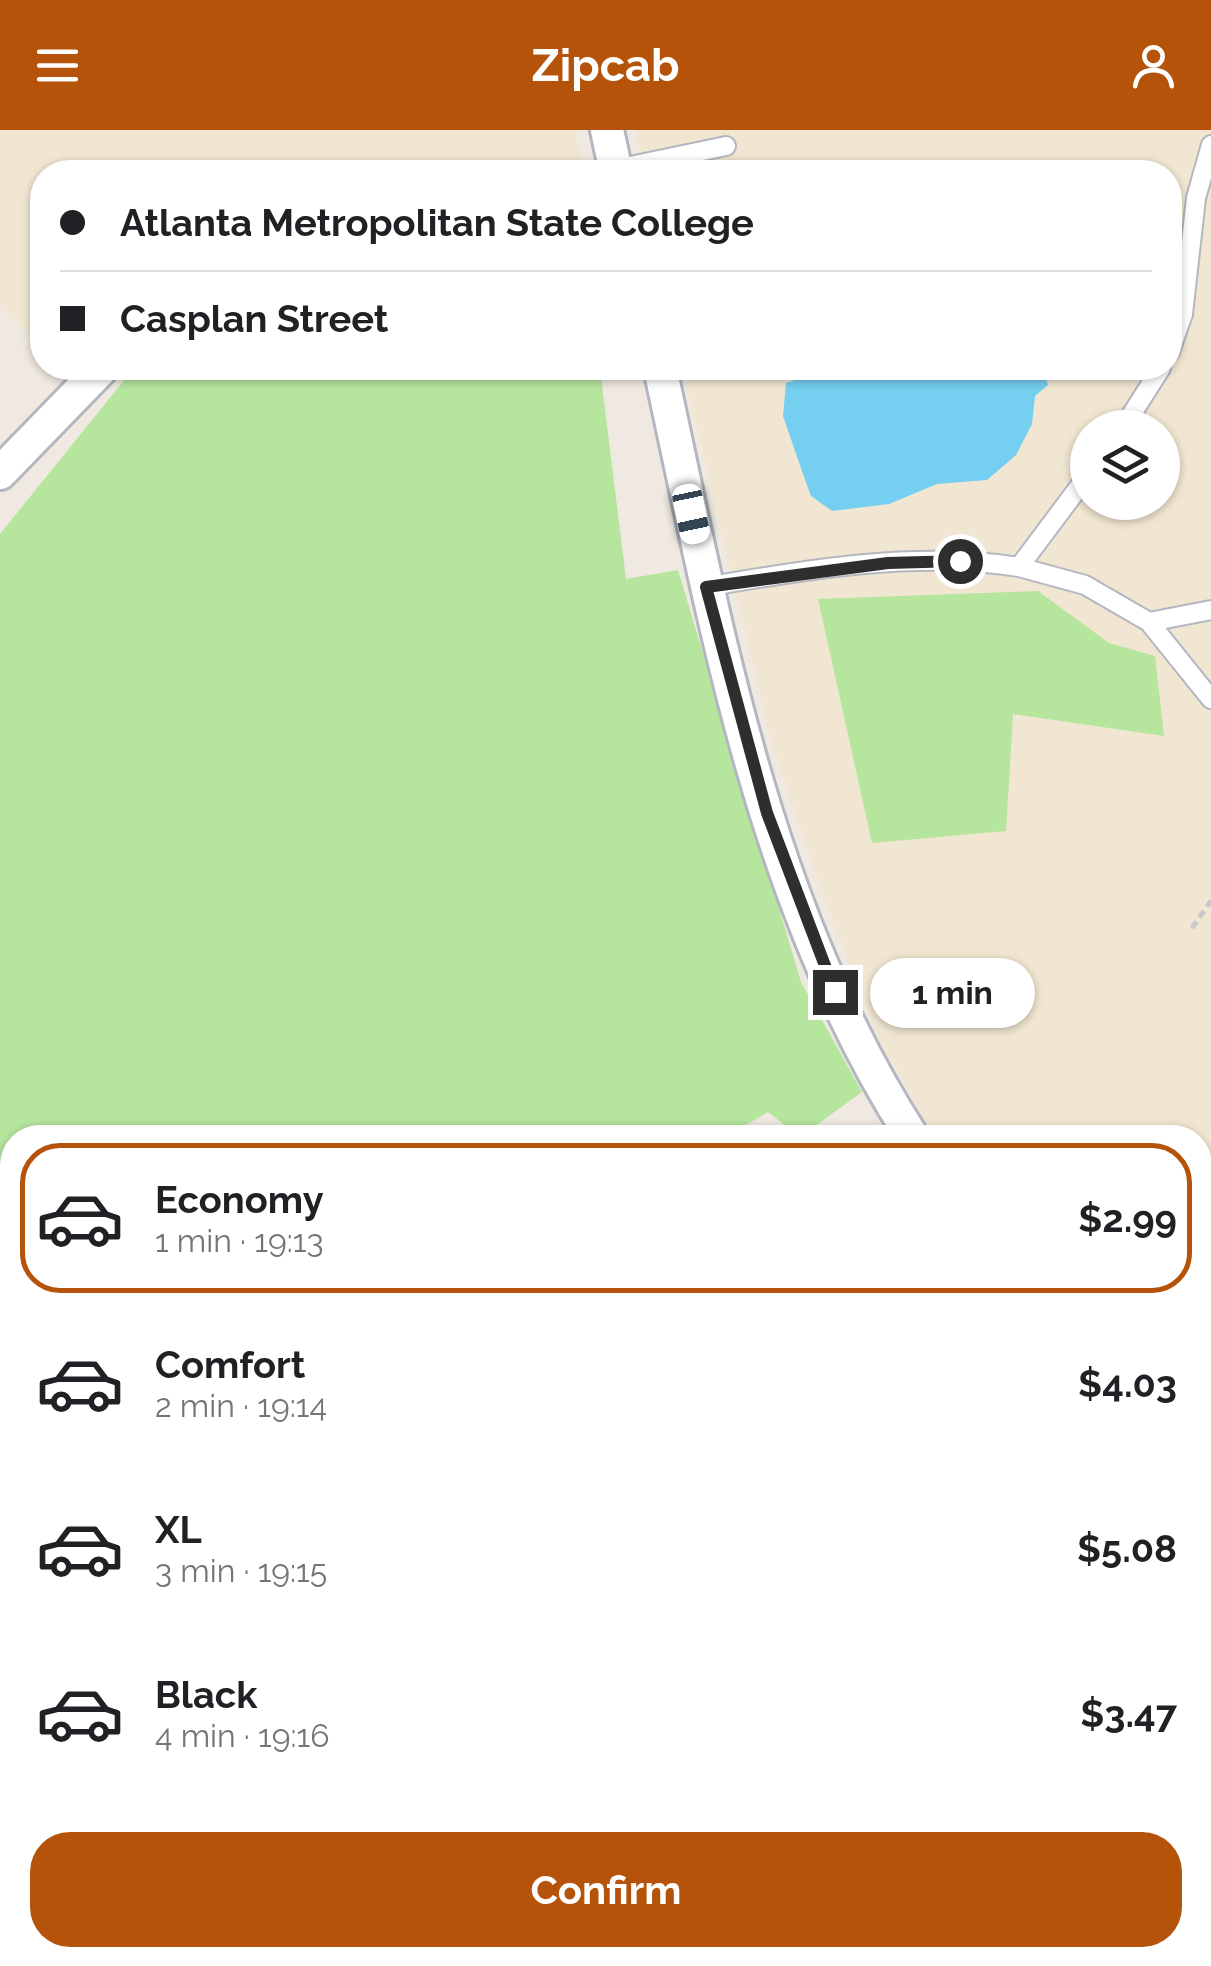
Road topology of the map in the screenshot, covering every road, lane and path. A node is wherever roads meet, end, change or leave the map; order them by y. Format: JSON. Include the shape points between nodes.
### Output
{"nodes":[{"id":1,"x":607,"y":130,"type":"edge"},
{"id":2,"x":1211,"y":145,"type":"edge"},
{"id":3,"x":726,"y":146,"type":"dead end"},
{"id":4,"x":614,"y":160,"type":"edge"},
{"id":5,"x":664,"y":160,"type":"edge"},
{"id":6,"x":1182,"y":317,"type":"edge"},
{"id":7,"x":90,"y":380,"type":"edge"},
{"id":8,"x":663,"y":380,"type":"edge"},
{"id":9,"x":1153,"y":380,"type":"edge"},
{"id":10,"x":1134,"y":410,"type":"edge"},
{"id":11,"x":0,"y":474,"type":"edge"},
{"id":12,"x":1070,"y":499,"type":"edge"},
{"id":13,"x":1019,"y":567,"type":"junction"},
{"id":14,"x":706,"y":587,"type":"junction"},
{"id":15,"x":1211,"y":610,"type":"edge"},
{"id":16,"x":1149,"y":622,"type":"junction"},
{"id":17,"x":1211,"y":699,"type":"edge"},
{"id":18,"x":1211,"y":901,"type":"edge"},
{"id":19,"x":1192,"y":928,"type":"dead end"},
{"id":20,"x":905,"y":1125,"type":"edge"}],
"edges":[{"from":1,"to":4,"type":"street"},
{"from":2,"to":6,"type":"lane","via":[[1196,198]]},
{"from":3,"to":5,"type":"lane"},
{"from":7,"to":11,"type":"street"},
{"from":8,"to":14,"type":"street"},
{"from":9,"to":10,"type":"lane"},
{"from":12,"to":13,"type":"lane"},
{"from":13,"to":14,"type":"lane","via":[[927,559]]},
{"from":13,"to":16,"type":"lane","via":[[1085,584]]},
{"from":14,"to":20,"type":"street","via":[[734,701],[800,906],[866,1058]]},
{"from":15,"to":16,"type":"lane"},
{"from":16,"to":17,"type":"lane"},
{"from":18,"to":19,"type":"path"}]}
